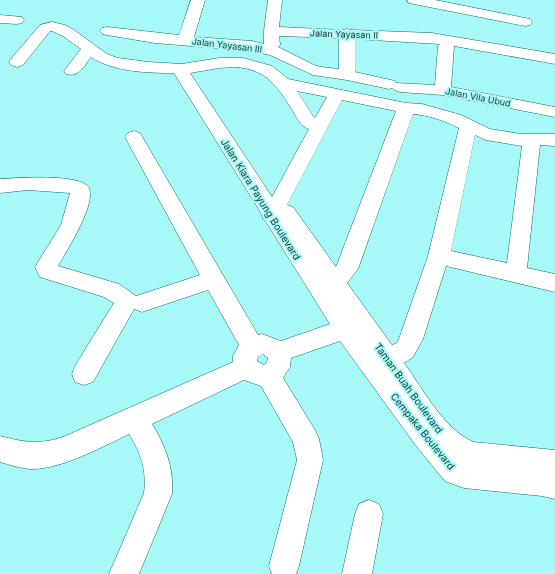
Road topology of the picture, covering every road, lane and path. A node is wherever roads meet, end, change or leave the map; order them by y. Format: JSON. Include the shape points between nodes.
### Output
{"nodes":[{"id":1,"x":198,"y":0,"type":"edge"},
{"id":2,"x":275,"y":0,"type":"edge"},
{"id":3,"x":414,"y":0,"type":"edge"},
{"id":4,"x":0,"y":19,"type":"edge"},
{"id":5,"x":17,"y":20,"type":"dead end"},
{"id":6,"x":525,"y":22,"type":"dead end"},
{"id":7,"x":456,"y":24,"type":"edge"},
{"id":8,"x":107,"y":31,"type":"dead end"},
{"id":9,"x":271,"y":31,"type":"junction"},
{"id":10,"x":348,"y":34,"type":"junction"},
{"id":11,"x":185,"y":40,"type":"junction"},
{"id":12,"x":90,"y":48,"type":"junction"},
{"id":13,"x":272,"y":51,"type":"junction"},
{"id":14,"x":555,"y":59,"type":"edge"},
{"id":15,"x":17,"y":62,"type":"dead end"},
{"id":16,"x":185,"y":68,"type":"junction"},
{"id":17,"x":72,"y":71,"type":"dead end"},
{"id":18,"x":347,"y":75,"type":"junction"},
{"id":19,"x":282,"y":83,"type":"junction"},
{"id":20,"x":394,"y":85,"type":"joint"},
{"id":21,"x":443,"y":90,"type":"junction"},
{"id":22,"x":337,"y":93,"type":"junction"},
{"id":23,"x":406,"y":108,"type":"junction"},
{"id":24,"x":555,"y":112,"type":"edge"},
{"id":25,"x":468,"y":125,"type":"junction"},
{"id":26,"x":320,"y":127,"type":"junction"},
{"id":27,"x":134,"y":137,"type":"dead end"},
{"id":28,"x":532,"y":140,"type":"junction"},
{"id":29,"x":555,"y":140,"type":"edge"},
{"id":30,"x":0,"y":186,"type":"edge"},
{"id":31,"x":274,"y":208,"type":"junction"},
{"id":32,"x":439,"y":256,"type":"junction"},
{"id":33,"x":516,"y":274,"type":"junction"},
{"id":34,"x":214,"y":279,"type":"junction"},
{"id":35,"x":555,"y":283,"type":"edge"},
{"id":36,"x":329,"y":289,"type":"junction"},
{"id":37,"x":142,"y":303,"type":"dead end"},
{"id":38,"x":353,"y":326,"type":"junction"},
{"id":39,"x":261,"y":360,"type":"junction"},
{"id":40,"x":380,"y":364,"type":"junction"},
{"id":41,"x":84,"y":374,"type":"dead end"},
{"id":42,"x":135,"y":420,"type":"junction"},
{"id":43,"x":0,"y":449,"type":"edge"},
{"id":44,"x":555,"y":463,"type":"edge"},
{"id":45,"x":555,"y":485,"type":"edge"},
{"id":46,"x":369,"y":514,"type":"dead end"},
{"id":47,"x":284,"y":566,"type":"dead end"},
{"id":48,"x":124,"y":574,"type":"edge"},
{"id":49,"x":357,"y":574,"type":"edge"}],
"edges":[{"from":1,"to":11,"type":"street"},
{"from":2,"to":9,"type":"street"},
{"from":3,"to":7,"type":"street"},
{"from":4,"to":5,"type":"street"},
{"from":6,"to":7,"type":"street"},
{"from":7,"to":10,"type":"street","name":"Jalan Yayasan II"},
{"from":7,"to":14,"type":"street"},
{"from":7,"to":21,"type":"street"},
{"from":8,"to":11,"type":"street","name":"Jalan Yayasan III"},
{"from":9,"to":10,"type":"street","name":"Jalan Yayasan II"},
{"from":9,"to":13,"type":"street"},
{"from":10,"to":18,"type":"street"},
{"from":11,"to":13,"type":"street","name":"Jalan Yayasan III","via":[[234,44]]},
{"from":12,"to":15,"type":"street","via":[[74,36],[47,26]]},
{"from":12,"to":16,"type":"street","via":[[110,61]]},
{"from":12,"to":17,"type":"street"},
{"from":13,"to":18,"type":"street","name":"Jalan Yayasan III","via":[[319,72]]},
{"from":16,"to":19,"type":"street","via":[[228,62],[248,64],[263,68]]},
{"from":16,"to":31,"type":"street","name":"Jalan Kiara Payung Boulevard"},
{"from":18,"to":20,"type":"street","name":"Jalan Yayasan III"},
{"from":19,"to":22,"type":"street"},
{"from":19,"to":26,"type":"street","via":[[307,120]]},
{"from":20,"to":21,"type":"street","name":"Jalan Vila Ubud"},
{"from":21,"to":24,"type":"street","name":"Jalan Vila Ubud"},
{"from":22,"to":23,"type":"street"},
{"from":22,"to":26,"type":"street"},
{"from":23,"to":25,"type":"street","via":[[422,109]]},
{"from":23,"to":36,"type":"street","via":[[347,269]]},
{"from":25,"to":28,"type":"street","via":[[486,134]]},
{"from":25,"to":32,"type":"street"},
{"from":26,"to":31,"type":"street"},
{"from":27,"to":34,"type":"street"},
{"from":28,"to":29,"type":"street"},
{"from":28,"to":33,"type":"street"},
{"from":30,"to":41,"type":"street","via":[[28,183],[80,189],[71,226],[46,269],[111,290],[127,300]]},
{"from":31,"to":36,"type":"street","name":"Jalan Kiara Payung Boulevard"},
{"from":32,"to":33,"type":"street"},
{"from":32,"to":40,"type":"street","via":[[405,350]]},
{"from":33,"to":35,"type":"street"},
{"from":34,"to":37,"type":"street"},
{"from":34,"to":39,"type":"street"},
{"from":36,"to":38,"type":"street","name":"Jalan Kiara Payung Boulevard"},
{"from":38,"to":39,"type":"street"},
{"from":38,"to":40,"type":"street","name":"Cempaka Boulevard"},
{"from":39,"to":42,"type":"street"},
{"from":39,"to":47,"type":"street","via":[[306,439],[310,460]]},
{"from":40,"to":44,"type":"street","name":"Taman Buah Boulevard","via":[[453,446],[471,455]]},
{"from":40,"to":45,"type":"street","name":"Cempaka Boulevard","via":[[426,438],[455,472]]},
{"from":42,"to":43,"type":"street","via":[[55,453],[17,455]]},
{"from":42,"to":48,"type":"street","via":[[147,440],[159,471],[160,484]]},
{"from":46,"to":49,"type":"street"}]}
